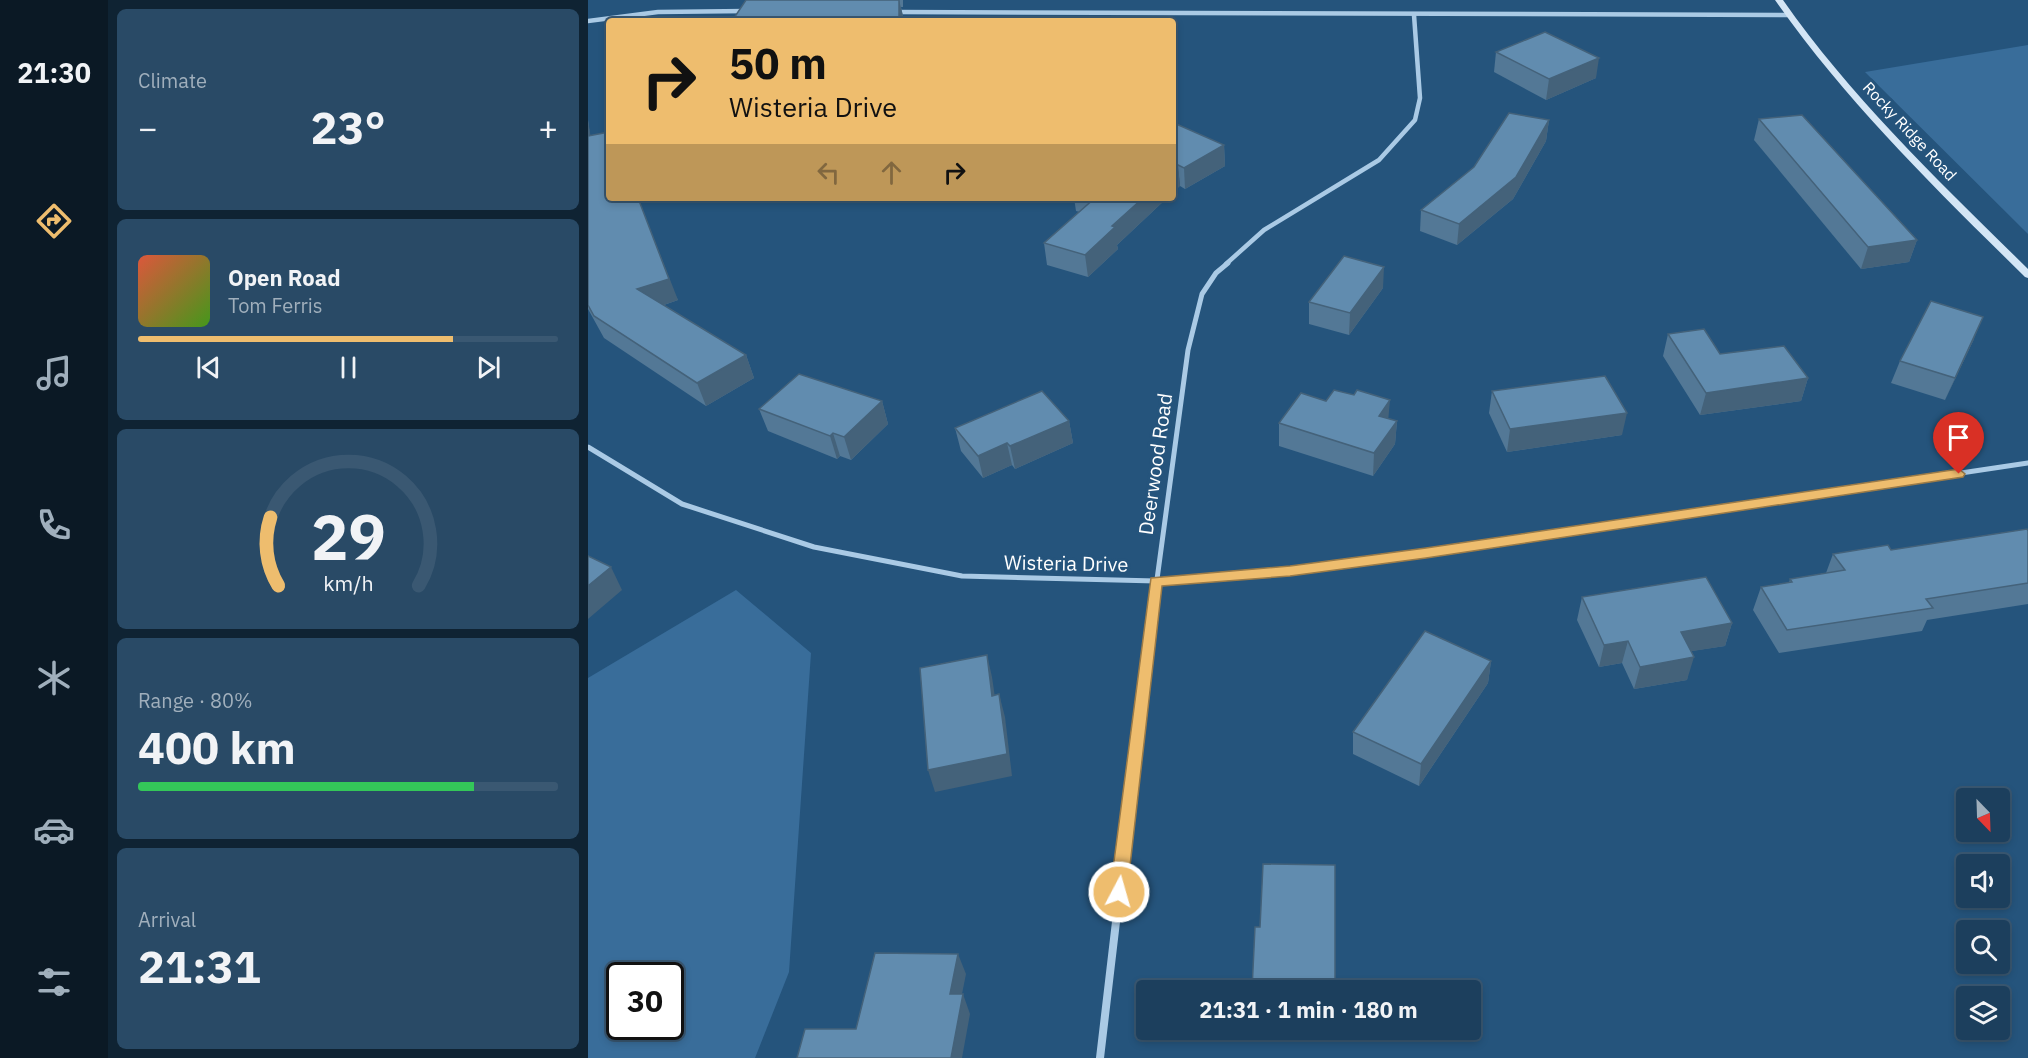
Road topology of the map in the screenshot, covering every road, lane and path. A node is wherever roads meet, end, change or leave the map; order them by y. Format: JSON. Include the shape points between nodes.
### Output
{"nodes":[{"id":1,"x":1779,"y":0,"type":"edge"},
{"id":2,"x":754,"y":11,"type":"edge"},
{"id":3,"x":886,"y":12,"type":"edge"},
{"id":4,"x":1414,"y":15,"type":"junction"},
{"id":5,"x":1788,"y":15,"type":"junction"},
{"id":6,"x":611,"y":18,"type":"edge"},
{"id":7,"x":606,"y":19,"type":"edge"},
{"id":8,"x":588,"y":21,"type":"edge"},
{"id":9,"x":2028,"y":275,"type":"edge"},
{"id":10,"x":588,"y":447,"type":"edge"},
{"id":11,"x":2028,"y":463,"type":"edge"},
{"id":12,"x":1156,"y":581,"type":"junction"},
{"id":13,"x":1100,"y":1058,"type":"edge"}],
"edges":[{"from":1,"to":5,"type":"main road","name":"Rocky Ridge Road"},
{"from":2,"to":6,"type":"street","via":[[658,12]]},
{"from":3,"to":4,"type":"street"},
{"from":4,"to":5,"type":"street"},
{"from":4,"to":12,"type":"street","name":"Deerwood Road","via":[[1420,98],[1409,128],[1379,160],[1264,230],[1216,273],[1202,294],[1188,350]]},
{"from":5,"to":9,"type":"main road","name":"Rocky Ridge Road","via":[[1872,114]]},
{"from":7,"to":8,"type":"street"},
{"from":10,"to":12,"type":"street","name":"Wisteria Drive","via":[[682,504],[814,547],[962,576]]},
{"from":11,"to":12,"type":"street","name":"Wisteria Drive","via":[[1426,553],[1290,571]]},
{"from":12,"to":13,"type":"street","name":"Deerwood Road"}]}
